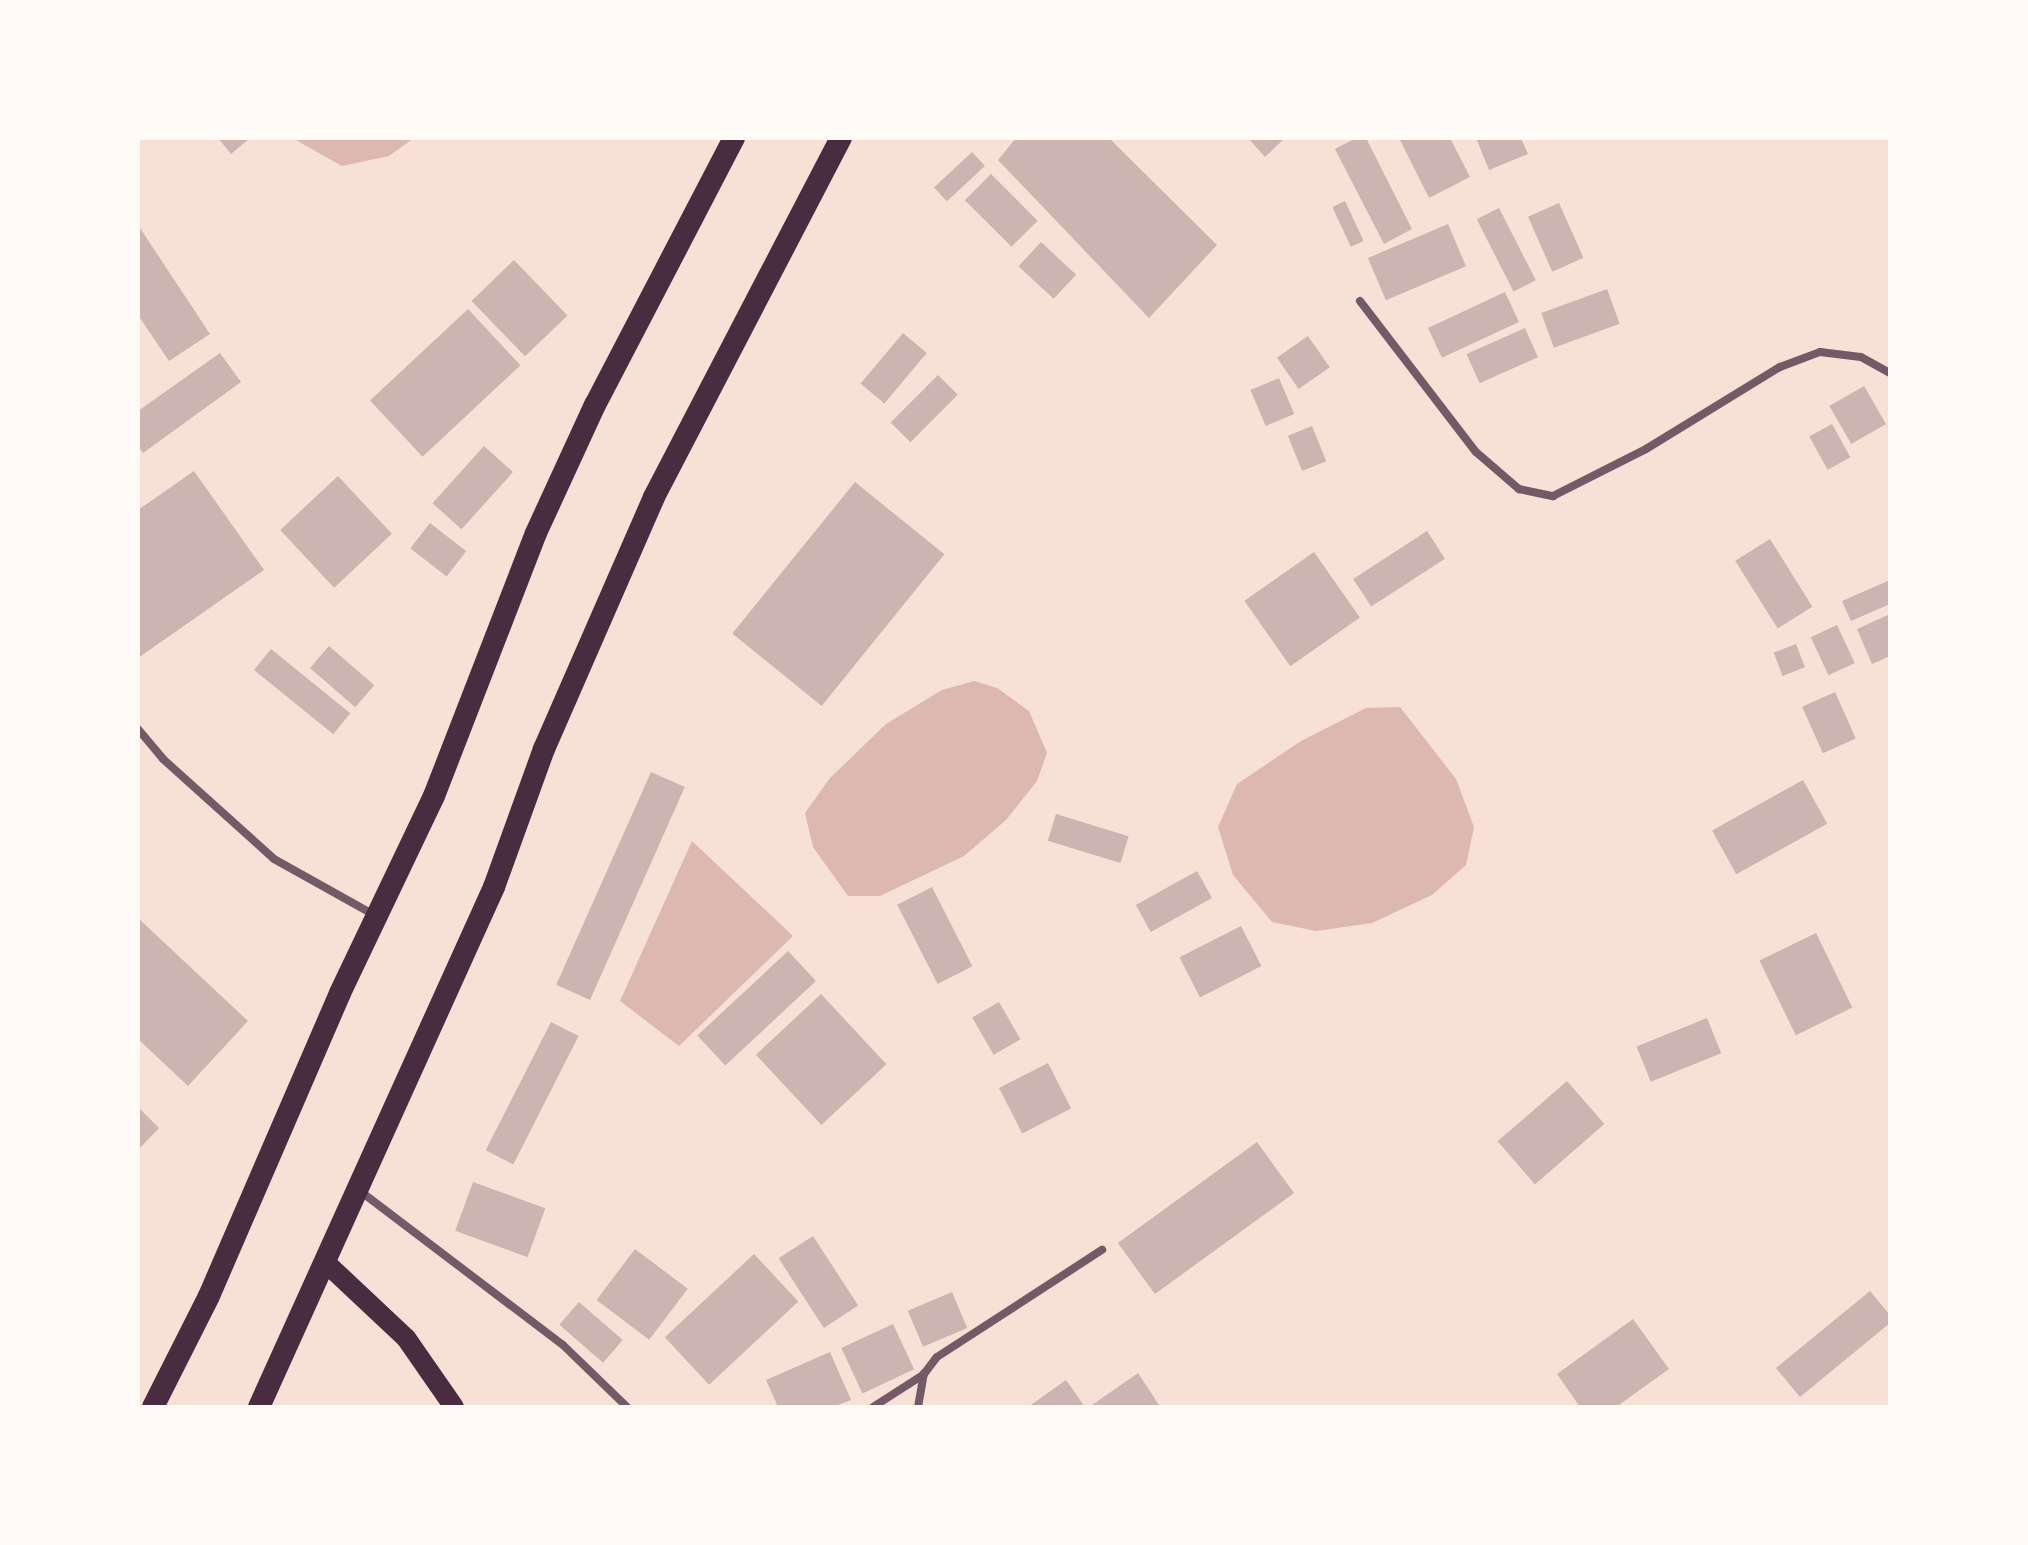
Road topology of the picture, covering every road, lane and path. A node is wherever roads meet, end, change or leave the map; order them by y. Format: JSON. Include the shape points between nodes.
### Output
{"nodes":[{"id":1,"x":734,"y":138,"type":"edge"},
{"id":2,"x":841,"y":138,"type":"edge"},
{"id":3,"x":1360,"y":301,"type":"dead end"},
{"id":4,"x":1890,"y":373,"type":"edge"},
{"id":5,"x":138,"y":729,"type":"edge"},
{"id":6,"x":377,"y":916,"type":"junction"},
{"id":7,"x":358,"y":1190,"type":"junction"},
{"id":8,"x":1102,"y":1250,"type":"dead end"},
{"id":9,"x":325,"y":1262,"type":"junction"},
{"id":10,"x":924,"y":1374,"type":"junction"},
{"id":11,"x":263,"y":1406,"type":"edge"},
{"id":12,"x":153,"y":1407,"type":"edge"},
{"id":13,"x":454,"y":1407,"type":"edge"},
{"id":14,"x":627,"y":1407,"type":"edge"},
{"id":15,"x":873,"y":1407,"type":"edge"},
{"id":16,"x":918,"y":1407,"type":"edge"}],
"edges":[{"from":1,"to":6,"type":"highway","via":[[542,519],[434,796]]},
{"from":2,"to":7,"type":"highway","via":[[648,512],[544,749],[494,887]]},
{"from":3,"to":4,"type":"street","via":[[1476,452],[1519,489],[1553,496],[1646,449],[1780,367],[1820,352],[1861,357]]},
{"from":5,"to":6,"type":"street","via":[[163,759],[274,859]]},
{"from":6,"to":12,"type":"highway","via":[[209,1296]]},
{"from":7,"to":9,"type":"highway"},
{"from":7,"to":14,"type":"street","via":[[563,1345]]},
{"from":8,"to":10,"type":"street","via":[[937,1357]]},
{"from":9,"to":11,"type":"highway"},
{"from":9,"to":13,"type":"main road","via":[[406,1338]]},
{"from":10,"to":15,"type":"street"},
{"from":10,"to":16,"type":"street"}]}
